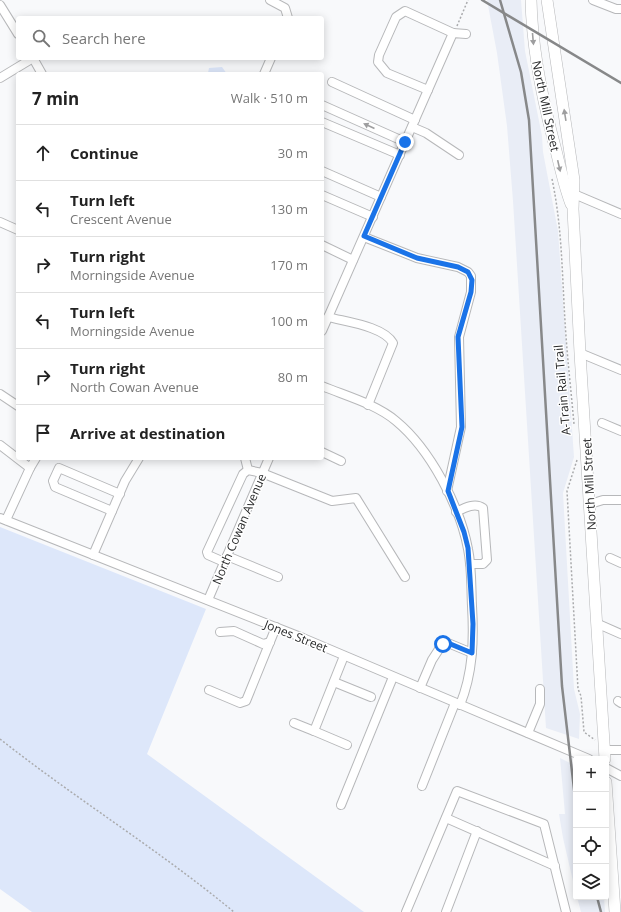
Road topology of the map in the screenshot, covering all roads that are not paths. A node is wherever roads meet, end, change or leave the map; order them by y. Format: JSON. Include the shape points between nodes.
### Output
{"nodes":[{"id":1,"x":270,"y":0,"type":"edge"},
{"id":2,"x":531,"y":0,"type":"edge"},
{"id":3,"x":547,"y":0,"type":"edge"},
{"id":4,"x":593,"y":0,"type":"edge"},
{"id":5,"x":0,"y":5,"type":"edge"},
{"id":6,"x":621,"y":9,"type":"edge"},
{"id":7,"x":288,"y":15,"type":"edge"},
{"id":8,"x":16,"y":31,"type":"edge"},
{"id":9,"x":453,"y":33,"type":"junction"},
{"id":10,"x":466,"y":34,"type":"dead end"},
{"id":11,"x":30,"y":60,"type":"edge"},
{"id":12,"x":34,"y":60,"type":"edge"},
{"id":13,"x":270,"y":60,"type":"edge"},
{"id":14,"x":41,"y":72,"type":"edge"},
{"id":15,"x":265,"y":72,"type":"edge"},
{"id":16,"x":0,"y":78,"type":"edge"},
{"id":17,"x":332,"y":82,"type":"dead end"},
{"id":18,"x":428,"y":90,"type":"junction"},
{"id":19,"x":324,"y":106,"type":"edge"},
{"id":20,"x":324,"y":123,"type":"edge"},
{"id":21,"x":413,"y":123,"type":"junction"},
{"id":22,"x":405,"y":142,"type":"junction"},
{"id":23,"x":400,"y":155,"type":"junction"},
{"id":24,"x":459,"y":155,"type":"dead end"},
{"id":25,"x":324,"y":172,"type":"edge"},
{"id":26,"x":574,"y":194,"type":"junction"},
{"id":27,"x":324,"y":196,"type":"edge"},
{"id":28,"x":381,"y":197,"type":"junction"},
{"id":29,"x":573,"y":210,"type":"junction"},
{"id":30,"x":621,"y":214,"type":"edge"},
{"id":31,"x":373,"y":217,"type":"junction"},
{"id":32,"x":0,"y":222,"type":"edge"},
{"id":33,"x":16,"y":229,"type":"edge"},
{"id":34,"x":364,"y":236,"type":"junction"},
{"id":35,"x":324,"y":247,"type":"edge"},
{"id":36,"x":353,"y":260,"type":"junction"},
{"id":37,"x":328,"y":317,"type":"junction"},
{"id":38,"x":324,"y":326,"type":"edge"},
{"id":39,"x":580,"y":353,"type":"junction"},
{"id":40,"x":621,"y":370,"type":"edge"},
{"id":41,"x":324,"y":387,"type":"edge"},
{"id":42,"x":0,"y":394,"type":"edge"},
{"id":43,"x":16,"y":405,"type":"edge"},
{"id":44,"x":368,"y":406,"type":"junction"},
{"id":45,"x":602,"y":423,"type":"dead end"},
{"id":46,"x":621,"y":431,"type":"edge"},
{"id":47,"x":0,"y":445,"type":"edge"},
{"id":48,"x":324,"y":453,"type":"edge"},
{"id":49,"x":16,"y":457,"type":"edge"},
{"id":50,"x":20,"y":460,"type":"edge"},
{"id":51,"x":35,"y":460,"type":"edge"},
{"id":52,"x":138,"y":460,"type":"edge"},
{"id":53,"x":246,"y":460,"type":"edge"},
{"id":54,"x":268,"y":460,"type":"edge"},
{"id":55,"x":341,"y":461,"type":"dead end"},
{"id":56,"x":30,"y":468,"type":"junction"},
{"id":57,"x":248,"y":470,"type":"junction"},
{"id":58,"x":262,"y":473,"type":"junction"},
{"id":59,"x":448,"y":491,"type":"junction"},
{"id":60,"x":120,"y":494,"type":"junction"},
{"id":61,"x":621,"y":500,"type":"edge"},
{"id":62,"x":590,"y":504,"type":"junction"},
{"id":63,"x":112,"y":511,"type":"junction"},
{"id":64,"x":456,"y":512,"type":"junction"},
{"id":65,"x":3,"y":519,"type":"edge"},
{"id":66,"x":93,"y":555,"type":"junction"},
{"id":67,"x":610,"y":558,"type":"dead end"},
{"id":68,"x":225,"y":559,"type":"junction"},
{"id":69,"x":621,"y":562,"type":"edge"},
{"id":70,"x":470,"y":564,"type":"junction"},
{"id":71,"x":278,"y":577,"type":"dead end"},
{"id":72,"x":405,"y":577,"type":"dead end"},
{"id":73,"x":208,"y":600,"type":"junction"},
{"id":74,"x":596,"y":623,"type":"junction"},
{"id":75,"x":276,"y":627,"type":"junction"},
{"id":76,"x":220,"y":632,"type":"dead end"},
{"id":77,"x":621,"y":634,"type":"edge"},
{"id":78,"x":270,"y":642,"type":"junction"},
{"id":79,"x":472,"y":653,"type":"junction"},
{"id":80,"x":344,"y":656,"type":"junction"},
{"id":81,"x":392,"y":677,"type":"junction"},
{"id":82,"x":334,"y":682,"type":"junction"},
{"id":83,"x":420,"y":688,"type":"junction"},
{"id":84,"x":209,"y":690,"type":"dead end"},
{"id":85,"x":540,"y":690,"type":"dead end"},
{"id":86,"x":371,"y":697,"type":"dead end"},
{"id":87,"x":458,"y":704,"type":"junction"},
{"id":88,"x":294,"y":724,"type":"dead end"},
{"id":89,"x":314,"y":731,"type":"junction"},
{"id":90,"x":528,"y":733,"type":"junction"},
{"id":91,"x":347,"y":745,"type":"dead end"},
{"id":92,"x":621,"y":750,"type":"edge"},
{"id":93,"x":604,"y":752,"type":"edge"},
{"id":94,"x":582,"y":756,"type":"edge"},
{"id":95,"x":609,"y":770,"type":"edge"},
{"id":96,"x":621,"y":776,"type":"edge"},
{"id":97,"x":422,"y":786,"type":"dead end"},
{"id":98,"x":607,"y":792,"type":"edge"},
{"id":99,"x":341,"y":805,"type":"dead end"},
{"id":100,"x":446,"y":818,"type":"junction"},
{"id":101,"x":477,"y":831,"type":"junction"},
{"id":102,"x":554,"y":866,"type":"junction"},
{"id":103,"x":406,"y":912,"type":"edge"},
{"id":104,"x":446,"y":912,"type":"edge"},
{"id":105,"x":566,"y":912,"type":"edge"},
{"id":106,"x":615,"y":912,"type":"edge"}],
"edges":[{"from":1,"to":7,"type":"street","via":[[282,6]]},
{"from":2,"to":29,"type":"main road","name":"North Mill Street","one_way":true,"via":[[533,46],[542,100],[564,187]]},
{"from":26,"to":3,"type":"main road","name":"North Mill Street","one_way":true,"via":[[572,162]]},
{"from":4,"to":6,"type":"street"},
{"from":5,"to":8,"type":"street"},
{"from":9,"to":10,"type":"street"},
{"from":9,"to":18,"type":"street"},
{"from":9,"to":18,"type":"street","via":[[405,11],[396,17],[378,62],[387,73]]},
{"from":11,"to":16,"type":"street"},
{"from":12,"to":14,"type":"street"},
{"from":13,"to":15,"type":"street"},
{"from":17,"to":21,"type":"street"},
{"from":18,"to":21,"type":"street"},
{"from":22,"to":19,"type":"street","one_way":true},
{"from":20,"to":23,"type":"street"},
{"from":21,"to":22,"type":"street"},
{"from":21,"to":24,"type":"street"},
{"from":22,"to":23,"type":"street"},
{"from":23,"to":28,"type":"street"},
{"from":25,"to":28,"type":"street"},
{"from":26,"to":29,"type":"main road","name":"North Mill Street"},
{"from":26,"to":30,"type":"street"},
{"from":27,"to":31,"type":"street"},
{"from":28,"to":31,"type":"street"},
{"from":29,"to":39,"type":"main road","name":"North Mill Street"},
{"from":31,"to":34,"type":"street"},
{"from":32,"to":33,"type":"street"},
{"from":34,"to":36,"type":"street"},
{"from":34,"to":59,"type":"street","via":[[417,258],[458,267],[470,276],[471,292],[458,337],[462,427]]},
{"from":35,"to":36,"type":"street"},
{"from":36,"to":37,"type":"street"},
{"from":37,"to":38,"type":"street"},
{"from":37,"to":44,"type":"street","via":[[376,330],[390,337],[393,343]]},
{"from":39,"to":40,"type":"street"},
{"from":39,"to":62,"type":"main road","name":"North Mill Street"},
{"from":41,"to":44,"type":"street"},
{"from":42,"to":43,"type":"street"},
{"from":44,"to":59,"type":"street","via":[[389,416],[408,432],[436,469]]},
{"from":45,"to":46,"type":"street"},
{"from":47,"to":49,"type":"street"},
{"from":48,"to":55,"type":"street"},
{"from":50,"to":56,"type":"street"},
{"from":51,"to":56,"type":"street"},
{"from":52,"to":60,"type":"street"},
{"from":53,"to":57,"type":"street"},
{"from":54,"to":58,"type":"street","name":"North Cowan Avenue"},
{"from":56,"to":65,"type":"street"},
{"from":57,"to":58,"type":"street"},
{"from":57,"to":68,"type":"street","via":[[243,474],[207,552],[208,555]]},
{"from":58,"to":68,"type":"street","name":"North Cowan Avenue"},
{"from":58,"to":72,"type":"street","via":[[332,501],[356,498]]},
{"from":59,"to":64,"type":"street"},
{"from":60,"to":63,"type":"street"},
{"from":60,"to":63,"type":"street","via":[[59,468],[53,481],[55,487]]},
{"from":61,"to":62,"type":"street","via":[[603,500]]},
{"from":62,"to":74,"type":"main road","name":"North Mill Street"},
{"from":63,"to":66,"type":"street"},
{"from":64,"to":70,"type":"street","via":[[466,540]]},
{"from":64,"to":70,"type":"street","via":[[475,505],[483,508],[487,560],[483,564]]},
{"from":65,"to":66,"type":"street","name":"Jones Street"},
{"from":66,"to":73,"type":"street","name":"Jones Street"},
{"from":67,"to":69,"type":"street"},
{"from":68,"to":71,"type":"street"},
{"from":68,"to":73,"type":"street","name":"North Cowan Avenue"},
{"from":70,"to":79,"type":"street"},
{"from":73,"to":75,"type":"street","name":"Jones Street"},
{"from":74,"to":77,"type":"street"},
{"from":74,"to":93,"type":"main road","name":"North Mill Street"},
{"from":75,"to":78,"type":"street"},
{"from":75,"to":80,"type":"street","name":"Jones Street"},
{"from":76,"to":78,"type":"street","via":[[234,631],[263,644]]},
{"from":78,"to":84,"type":"street","via":[[246,701],[240,703]]},
{"from":79,"to":83,"type":"street","via":[[448,643],[443,644],[432,660]]},
{"from":79,"to":87,"type":"street","via":[[469,683]]},
{"from":80,"to":81,"type":"street","name":"Jones Street"},
{"from":80,"to":82,"type":"street"},
{"from":81,"to":83,"type":"street","name":"Jones Street"},
{"from":81,"to":99,"type":"street"},
{"from":82,"to":86,"type":"street"},
{"from":82,"to":89,"type":"street"},
{"from":83,"to":87,"type":"street","name":"Jones Street"},
{"from":85,"to":90,"type":"street","via":[[540,704]]},
{"from":87,"to":90,"type":"street","name":"Jones Street"},
{"from":87,"to":97,"type":"street"},
{"from":88,"to":89,"type":"street"},
{"from":89,"to":91,"type":"street"},
{"from":90,"to":94,"type":"street","name":"Jones Street"},
{"from":92,"to":93,"type":"street"},
{"from":95,"to":96,"type":"street"},
{"from":98,"to":106,"type":"main road"},
{"from":100,"to":101,"type":"street"},
{"from":100,"to":102,"type":"street","via":[[457,791],[544,824]]},
{"from":100,"to":103,"type":"street"},
{"from":101,"to":102,"type":"street"},
{"from":101,"to":104,"type":"street"},
{"from":102,"to":105,"type":"street"}]}
